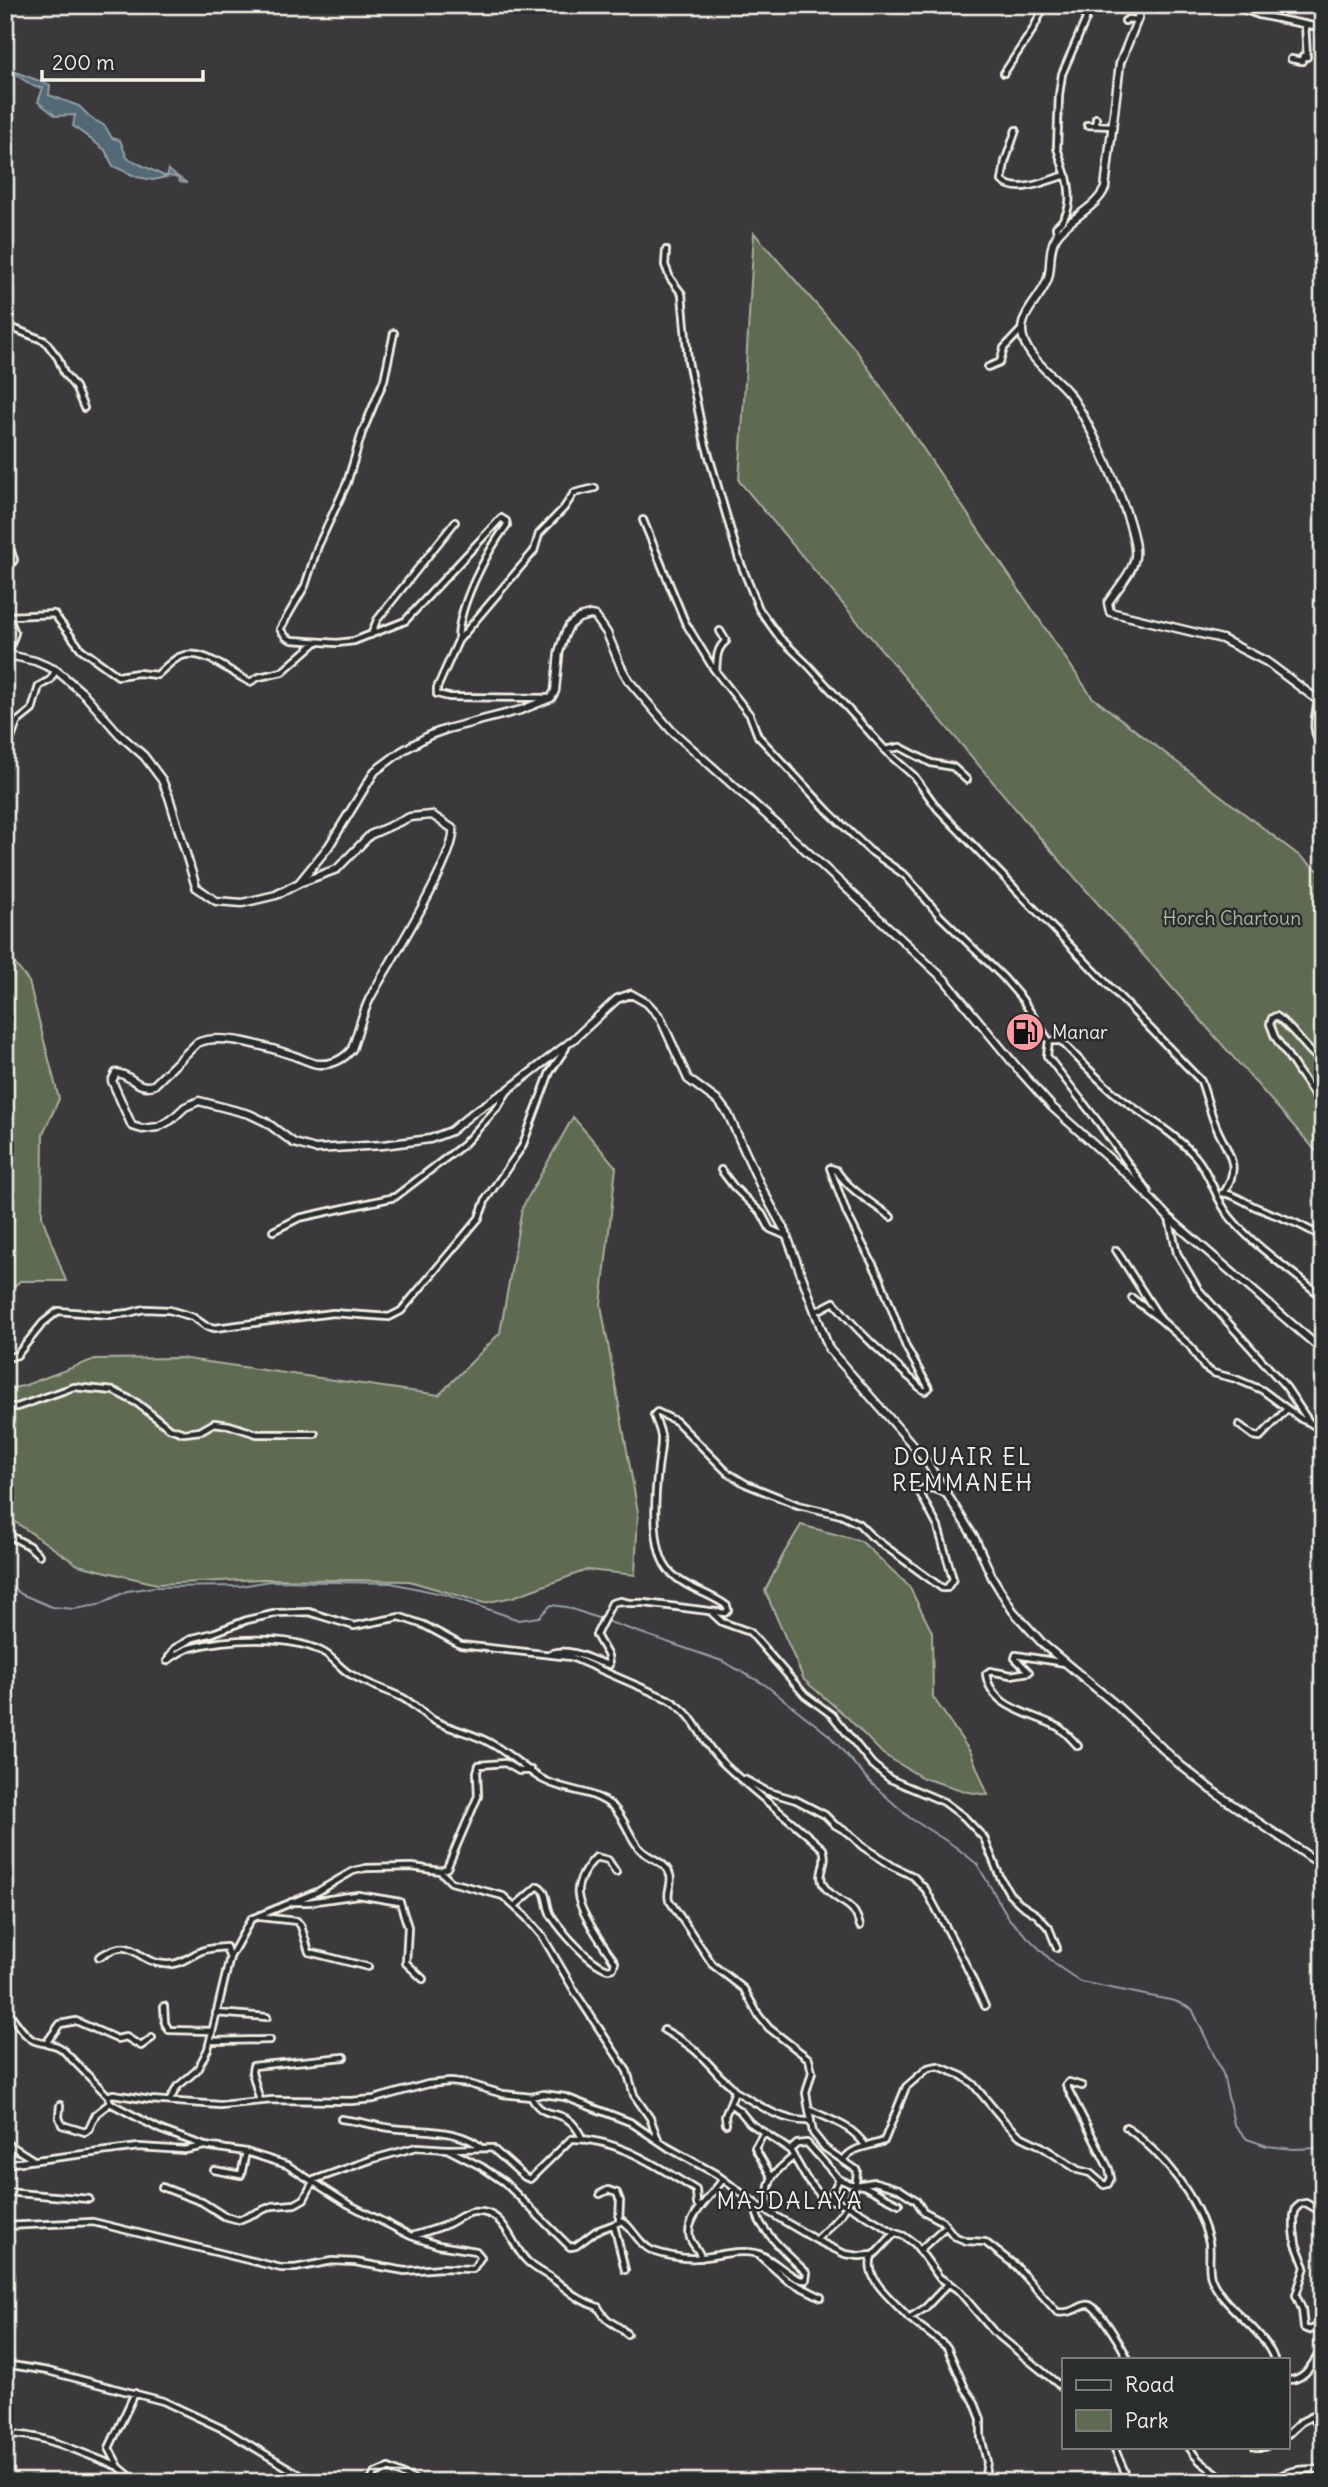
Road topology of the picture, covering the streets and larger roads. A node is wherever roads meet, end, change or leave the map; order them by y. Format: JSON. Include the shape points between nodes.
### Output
{"nodes":[{"id":1,"x":1045,"y":5,"type":"edge"},
{"id":2,"x":1083,"y":5,"type":"edge"},
{"id":3,"x":1140,"y":5,"type":"edge"},
{"id":4,"x":1231,"y":5,"type":"edge"},
{"id":5,"x":1137,"y":20,"type":"junction"},
{"id":6,"x":1125,"y":22,"type":"dead end"},
{"id":7,"x":1306,"y":24,"type":"junction"},
{"id":8,"x":1323,"y":28,"type":"edge"},
{"id":9,"x":1291,"y":59,"type":"dead end"},
{"id":10,"x":1004,"y":73,"type":"dead end"},
{"id":11,"x":1096,"y":118,"type":"dead end"},
{"id":12,"x":1087,"y":125,"type":"dead end"},
{"id":13,"x":1096,"y":125,"type":"junction"},
{"id":14,"x":1113,"y":126,"type":"junction"},
{"id":15,"x":1016,"y":130,"type":"dead end"},
{"id":16,"x":1066,"y":176,"type":"junction"},
{"id":17,"x":1057,"y":235,"type":"junction"},
{"id":18,"x":666,"y":250,"type":"dead end"},
{"id":19,"x":5,"y":325,"type":"edge"},
{"id":20,"x":1022,"y":329,"type":"junction"},
{"id":21,"x":394,"y":333,"type":"dead end"},
{"id":22,"x":988,"y":367,"type":"dead end"},
{"id":23,"x":84,"y":408,"type":"dead end"},
{"id":24,"x":595,"y":488,"type":"dead end"},
{"id":25,"x":643,"y":520,"type":"dead end"},
{"id":26,"x":455,"y":522,"type":"dead end"},
{"id":27,"x":5,"y":547,"type":"edge"},
{"id":28,"x":5,"y":572,"type":"edge"},
{"id":29,"x":5,"y":609,"type":"edge"},
{"id":30,"x":10,"y":616,"type":"junction"},
{"id":31,"x":720,"y":631,"type":"dead end"},
{"id":32,"x":371,"y":636,"type":"junction"},
{"id":33,"x":458,"y":641,"type":"junction"},
{"id":34,"x":315,"y":643,"type":"junction"},
{"id":35,"x":6,"y":654,"type":"edge"},
{"id":36,"x":56,"y":670,"type":"junction"},
{"id":37,"x":716,"y":672,"type":"junction"},
{"id":38,"x":551,"y":698,"type":"junction"},
{"id":39,"x":1320,"y":702,"type":"edge"},
{"id":40,"x":5,"y":748,"type":"edge"},
{"id":41,"x":885,"y":750,"type":"junction"},
{"id":42,"x":1323,"y":750,"type":"edge"},
{"id":43,"x":967,"y":780,"type":"dead end"},
{"id":44,"x":299,"y":883,"type":"junction"},
{"id":45,"x":574,"y":1039,"type":"junction"},
{"id":46,"x":1049,"y":1041,"type":"junction"},
{"id":47,"x":1323,"y":1063,"type":"edge"},
{"id":48,"x":508,"y":1090,"type":"junction"},
{"id":49,"x":1323,"y":1108,"type":"edge"},
{"id":50,"x":721,"y":1170,"type":"dead end"},
{"id":51,"x":1221,"y":1194,"type":"junction"},
{"id":52,"x":1153,"y":1200,"type":"junction"},
{"id":53,"x":891,"y":1217,"type":"dead end"},
{"id":54,"x":1169,"y":1218,"type":"junction"},
{"id":55,"x":273,"y":1231,"type":"dead end"},
{"id":56,"x":787,"y":1237,"type":"junction"},
{"id":57,"x":1323,"y":1238,"type":"edge"},
{"id":58,"x":1116,"y":1250,"type":"dead end"},
{"id":59,"x":1132,"y":1298,"type":"dead end"},
{"id":60,"x":1323,"y":1298,"type":"edge"},
{"id":61,"x":814,"y":1312,"type":"junction"},
{"id":62,"x":1161,"y":1320,"type":"junction"},
{"id":63,"x":1323,"y":1351,"type":"edge"},
{"id":64,"x":5,"y":1353,"type":"edge"},
{"id":65,"x":5,"y":1407,"type":"edge"},
{"id":66,"x":1287,"y":1409,"type":"junction"},
{"id":67,"x":1310,"y":1423,"type":"junction"},
{"id":68,"x":1239,"y":1425,"type":"dead end"},
{"id":69,"x":1323,"y":1431,"type":"edge"},
{"id":70,"x":315,"y":1434,"type":"dead end"},
{"id":71,"x":950,"y":1496,"type":"junction"},
{"id":72,"x":5,"y":1533,"type":"edge"},
{"id":73,"x":39,"y":1555,"type":"dead end"},
{"id":74,"x":710,"y":1611,"type":"junction"},
{"id":75,"x":552,"y":1653,"type":"junction"},
{"id":76,"x":1066,"y":1664,"type":"junction"},
{"id":77,"x":1079,"y":1746,"type":"dead end"},
{"id":78,"x":531,"y":1770,"type":"junction"},
{"id":79,"x":737,"y":1775,"type":"junction"},
{"id":80,"x":1323,"y":1866,"type":"edge"},
{"id":81,"x":440,"y":1871,"type":"junction"},
{"id":82,"x":616,"y":1872,"type":"dead end"},
{"id":83,"x":290,"y":1902,"type":"junction"},
{"id":84,"x":515,"y":1906,"type":"junction"},
{"id":85,"x":255,"y":1917,"type":"junction"},
{"id":86,"x":860,"y":1926,"type":"dead end"},
{"id":87,"x":1057,"y":1948,"type":"dead end"},
{"id":88,"x":99,"y":1957,"type":"dead end"},
{"id":89,"x":230,"y":1957,"type":"junction"},
{"id":90,"x":368,"y":1966,"type":"dead end"},
{"id":91,"x":423,"y":1979,"type":"dead end"},
{"id":92,"x":164,"y":2006,"type":"dead end"},
{"id":93,"x":985,"y":2006,"type":"dead end"},
{"id":94,"x":5,"y":2007,"type":"edge"},
{"id":95,"x":216,"y":2013,"type":"junction"},
{"id":96,"x":267,"y":2017,"type":"dead end"},
{"id":97,"x":664,"y":2030,"type":"dead end"},
{"id":98,"x":212,"y":2031,"type":"junction"},
{"id":99,"x":152,"y":2038,"type":"dead end"},
{"id":100,"x":270,"y":2040,"type":"dead end"},
{"id":101,"x":210,"y":2041,"type":"junction"},
{"id":102,"x":47,"y":2043,"type":"junction"},
{"id":103,"x":344,"y":2057,"type":"dead end"},
{"id":104,"x":1082,"y":2087,"type":"dead end"},
{"id":105,"x":735,"y":2091,"type":"junction"},
{"id":106,"x":108,"y":2096,"type":"junction"},
{"id":107,"x":531,"y":2097,"type":"junction"},
{"id":108,"x":170,"y":2100,"type":"junction"},
{"id":109,"x":260,"y":2101,"type":"junction"},
{"id":110,"x":110,"y":2104,"type":"junction"},
{"id":111,"x":730,"y":2104,"type":"junction"},
{"id":112,"x":60,"y":2105,"type":"dead end"},
{"id":113,"x":810,"y":2110,"type":"junction"},
{"id":114,"x":341,"y":2119,"type":"dead end"},
{"id":115,"x":809,"y":2121,"type":"junction"},
{"id":116,"x":726,"y":2124,"type":"dead end"},
{"id":117,"x":1126,"y":2127,"type":"dead end"},
{"id":118,"x":764,"y":2131,"type":"junction"},
{"id":119,"x":582,"y":2138,"type":"junction"},
{"id":120,"x":659,"y":2140,"type":"junction"},
{"id":121,"x":5,"y":2142,"type":"edge"},
{"id":122,"x":864,"y":2145,"type":"junction"},
{"id":123,"x":205,"y":2146,"type":"junction"},
{"id":124,"x":481,"y":2148,"type":"junction"},
{"id":125,"x":447,"y":2149,"type":"junction"},
{"id":126,"x":790,"y":2150,"type":"junction"},
{"id":127,"x":246,"y":2152,"type":"junction"},
{"id":128,"x":793,"y":2157,"type":"junction"},
{"id":129,"x":844,"y":2159,"type":"junction"},
{"id":130,"x":33,"y":2160,"type":"junction"},
{"id":131,"x":5,"y":2162,"type":"edge"},
{"id":132,"x":214,"y":2170,"type":"dead end"},
{"id":133,"x":771,"y":2176,"type":"junction"},
{"id":134,"x":723,"y":2179,"type":"junction"},
{"id":135,"x":839,"y":2179,"type":"junction"},
{"id":136,"x":314,"y":2180,"type":"junction"},
{"id":137,"x":856,"y":2185,"type":"junction"},
{"id":138,"x":162,"y":2187,"type":"dead end"},
{"id":139,"x":5,"y":2192,"type":"edge"},
{"id":140,"x":600,"y":2193,"type":"dead end"},
{"id":141,"x":89,"y":2199,"type":"dead end"},
{"id":142,"x":829,"y":2200,"type":"junction"},
{"id":143,"x":899,"y":2204,"type":"dead end"},
{"id":144,"x":848,"y":2205,"type":"junction"},
{"id":145,"x":760,"y":2207,"type":"junction"},
{"id":146,"x":700,"y":2208,"type":"junction"},
{"id":147,"x":769,"y":2212,"type":"junction"},
{"id":148,"x":1323,"y":2213,"type":"edge"},
{"id":149,"x":617,"y":2224,"type":"junction"},
{"id":150,"x":5,"y":2226,"type":"edge"},
{"id":151,"x":946,"y":2226,"type":"junction"},
{"id":152,"x":895,"y":2233,"type":"junction"},
{"id":153,"x":411,"y":2236,"type":"junction"},
{"id":154,"x":816,"y":2240,"type":"junction"},
{"id":155,"x":920,"y":2250,"type":"junction"},
{"id":156,"x":757,"y":2254,"type":"junction"},
{"id":157,"x":874,"y":2255,"type":"junction"},
{"id":158,"x":701,"y":2258,"type":"junction"},
{"id":159,"x":625,"y":2270,"type":"dead end"},
{"id":160,"x":949,"y":2283,"type":"junction"},
{"id":161,"x":821,"y":2297,"type":"dead end"},
{"id":162,"x":909,"y":2318,"type":"junction"},
{"id":163,"x":1323,"y":2324,"type":"edge"},
{"id":164,"x":627,"y":2334,"type":"dead end"},
{"id":165,"x":1323,"y":2348,"type":"edge"},
{"id":166,"x":1128,"y":2358,"type":"edge"},
{"id":167,"x":1274,"y":2358,"type":"edge"},
{"id":168,"x":5,"y":2364,"type":"edge"},
{"id":169,"x":1290,"y":2380,"type":"edge"},
{"id":170,"x":1062,"y":2387,"type":"edge"},
{"id":171,"x":135,"y":2393,"type":"junction"},
{"id":172,"x":1323,"y":2407,"type":"edge"},
{"id":173,"x":1313,"y":2416,"type":"junction"},
{"id":174,"x":1323,"y":2420,"type":"edge"},
{"id":175,"x":1290,"y":2432,"type":"edge"},
{"id":176,"x":5,"y":2434,"type":"edge"},
{"id":177,"x":1114,"y":2448,"type":"edge"},
{"id":178,"x":1190,"y":2448,"type":"edge"},
{"id":179,"x":5,"y":2451,"type":"edge"},
{"id":180,"x":5,"y":2461,"type":"edge"},
{"id":181,"x":119,"y":2467,"type":"junction"},
{"id":182,"x":1323,"y":2470,"type":"edge"},
{"id":183,"x":137,"y":2482,"type":"edge"},
{"id":184,"x":312,"y":2482,"type":"edge"},
{"id":185,"x":370,"y":2482,"type":"edge"},
{"id":186,"x":419,"y":2482,"type":"edge"},
{"id":187,"x":984,"y":2482,"type":"edge"},
{"id":188,"x":1129,"y":2482,"type":"edge"},
{"id":189,"x":1226,"y":2482,"type":"edge"},
{"id":190,"x":1271,"y":2482,"type":"edge"}],
"edges":[{"from":1,"to":10,"type":"street"},
{"from":2,"to":16,"type":"street","via":[[1086,19],[1062,74],[1059,95],[1057,148]]},
{"from":3,"to":5,"type":"street"},
{"from":4,"to":7,"type":"street"},
{"from":5,"to":6,"type":"street"},
{"from":5,"to":14,"type":"street","via":[[1120,63]]},
{"from":7,"to":8,"type":"street"},
{"from":7,"to":9,"type":"street","via":[[1307,57]]},
{"from":11,"to":13,"type":"street"},
{"from":12,"to":13,"type":"street"},
{"from":13,"to":14,"type":"street"},
{"from":14,"to":17,"type":"street","via":[[1104,192]]},
{"from":15,"to":16,"type":"street","via":[[1002,181],[1021,188]]},
{"from":16,"to":17,"type":"street","via":[[1069,210],[1056,227]]},
{"from":17,"to":20,"type":"street","via":[[1048,279]]},
{"from":18,"to":41,"type":"street","via":[[670,278],[682,294],[688,361],[704,439],[749,587],[780,638]]},
{"from":19,"to":23,"type":"street","via":[[45,341]]},
{"from":20,"to":22,"type":"street","via":[[1004,348],[1000,362]]},
{"from":20,"to":39,"type":"street","via":[[1031,352],[1068,391],[1118,491],[1135,556],[1108,603],[1110,612],[1222,639],[1267,662]]},
{"from":21,"to":34,"type":"street","via":[[384,380],[347,483],[305,586],[280,629],[292,640]]},
{"from":24,"to":33,"type":"street","via":[[574,493],[539,534],[534,551]]},
{"from":25,"to":37,"type":"street","via":[[681,613]]},
{"from":26,"to":32,"type":"street","via":[[377,620]]},
{"from":27,"to":28,"type":"street","via":[[14,560]]},
{"from":29,"to":30,"type":"street"},
{"from":30,"to":34,"type":"street","via":[[54,614],[81,649],[118,676],[157,675],[178,657],[192,655],[250,682],[282,672]]},
{"from":30,"to":35,"type":"street","via":[[15,633]]},
{"from":31,"to":37,"type":"street","via":[[726,641],[720,646]]},
{"from":32,"to":33,"type":"street","via":[[412,616],[501,518],[507,525],[476,579]]},
{"from":32,"to":34,"type":"street"},
{"from":33,"to":38,"type":"street","via":[[437,694]]},
{"from":35,"to":36,"type":"street"},
{"from":36,"to":40,"type":"street","via":[[39,686],[33,709],[17,722]]},
{"from":36,"to":44,"type":"street","via":[[144,756],[162,780],[201,892],[216,901],[242,903],[276,895]]},
{"from":37,"to":46,"type":"street","via":[[750,715],[758,736],[828,812],[906,876],[1003,977]]},
{"from":38,"to":44,"type":"street","via":[[430,735],[384,763]]},
{"from":38,"to":52,"type":"street","via":[[569,626],[584,616],[595,616],[629,681],[671,730],[945,980],[1052,1107]]},
{"from":39,"to":42,"type":"street","via":[[1313,725]]},
{"from":41,"to":43,"type":"street","via":[[900,747],[931,763],[953,767]]},
{"from":41,"to":51,"type":"street","via":[[1200,1081],[1234,1166]]},
{"from":44,"to":48,"type":"street","via":[[337,869],[370,835],[410,817],[432,815],[454,833],[428,895],[369,1001],[348,1054],[319,1064],[232,1040],[203,1040],[154,1086],[142,1087],[125,1074],[114,1075],[112,1081],[132,1126],[158,1127],[199,1101],[259,1119],[307,1148],[383,1145],[443,1135]]},
{"from":45,"to":48,"type":"street"},
{"from":45,"to":56,"type":"street","via":[[617,999],[631,995],[647,1003],[660,1017],[688,1079],[728,1114]]},
{"from":45,"to":64,"type":"street","via":[[550,1072],[522,1147],[486,1199],[479,1218],[396,1314],[384,1318],[333,1313],[215,1328],[169,1310],[108,1315],[58,1311],[17,1355]]},
{"from":46,"to":51,"type":"street","via":[[1061,1041],[1123,1100],[1190,1151]]},
{"from":46,"to":52,"type":"street","via":[[1047,1056]]},
{"from":47,"to":49,"type":"street","via":[[1283,1020],[1272,1018],[1275,1037]]},
{"from":48,"to":55,"type":"street","via":[[498,1107],[452,1154],[395,1197],[299,1218]]},
{"from":50,"to":56,"type":"street","via":[[770,1229]]},
{"from":51,"to":57,"type":"street","via":[[1287,1218]]},
{"from":51,"to":60,"type":"street","via":[[1230,1217]]},
{"from":52,"to":54,"type":"street"},
{"from":53,"to":61,"type":"street","via":[[830,1168],[906,1346],[929,1388],[921,1390],[869,1343],[834,1302]]},
{"from":54,"to":63,"type":"street"},
{"from":54,"to":67,"type":"street","via":[[1177,1253],[1198,1290],[1286,1387]]},
{"from":56,"to":61,"type":"street"},
{"from":58,"to":62,"type":"street"},
{"from":59,"to":62,"type":"street"},
{"from":61,"to":71,"type":"street","via":[[829,1349],[925,1459]]},
{"from":62,"to":66,"type":"street","via":[[1211,1372],[1253,1385]]},
{"from":65,"to":70,"type":"street","via":[[74,1387],[114,1391],[184,1433],[214,1423],[257,1434]]},
{"from":66,"to":67,"type":"street"},
{"from":66,"to":68,"type":"street","via":[[1260,1437]]},
{"from":67,"to":69,"type":"street"},
{"from":71,"to":74,"type":"street","via":[[937,1489],[920,1493],[937,1527],[953,1579],[942,1588],[859,1524],[746,1485],[727,1473],[676,1421],[657,1412],[654,1416],[661,1435],[656,1530],[661,1553],[670,1573],[727,1606],[725,1613]]},
{"from":71,"to":76,"type":"street","via":[[1013,1611]]},
{"from":72,"to":73,"type":"street"},
{"from":74,"to":75,"type":"street","via":[[612,1603],[596,1635],[609,1665],[574,1651]]},
{"from":74,"to":87,"type":"street","via":[[722,1622],[750,1632],[881,1771],[964,1817],[984,1838],[1009,1893],[1049,1928]]},
{"from":75,"to":78,"type":"street","via":[[470,1647],[400,1617],[354,1626],[300,1611],[247,1620],[193,1638],[175,1648],[167,1661],[189,1648],[233,1642],[281,1642],[314,1648],[350,1675],[407,1700],[433,1720],[494,1745]]},
{"from":75,"to":79,"type":"street","via":[[571,1657],[682,1708],[715,1755]]},
{"from":76,"to":77,"type":"street","via":[[1016,1655],[1029,1672],[990,1671],[986,1674],[988,1687],[1010,1706],[1060,1728]]},
{"from":76,"to":80,"type":"street","via":[[1207,1787]]},
{"from":78,"to":81,"type":"street","via":[[519,1772],[505,1763],[479,1765],[478,1796],[447,1867]]},
{"from":78,"to":113,"type":"street","via":[[550,1783],[602,1799],[617,1811],[641,1850],[665,1866],[671,1878],[669,1900],[709,1959],[744,1989],[769,2028],[809,2059],[812,2071],[806,2093]]},
{"from":79,"to":86,"type":"street","via":[[823,1849],[822,1883],[853,1908]]},
{"from":79,"to":93,"type":"street","via":[[825,1815],[862,1846],[913,1876],[926,1890]]},
{"from":81,"to":83,"type":"street","via":[[366,1868]]},
{"from":81,"to":84,"type":"street","via":[[451,1882],[502,1896]]},
{"from":82,"to":84,"type":"street","via":[[608,1860],[596,1857],[579,1883],[577,1897],[615,1962],[613,1968],[590,1958],[558,1925],[542,1887]]},
{"from":83,"to":85,"type":"street"},
{"from":83,"to":91,"type":"street","via":[[358,1895],[400,1902],[408,1927],[406,1962]]},
{"from":84,"to":120,"type":"street","via":[[543,1937],[627,2071],[636,2100]]},
{"from":85,"to":89,"type":"street","via":[[247,1922]]},
{"from":85,"to":90,"type":"street","via":[[297,1921],[309,1952]]},
{"from":88,"to":89,"type":"street","via":[[114,1947],[131,1949],[160,1964],[176,1964],[201,1951],[226,1947]]},
{"from":89,"to":95,"type":"street"},
{"from":92,"to":98,"type":"street","via":[[169,2030]]},
{"from":94,"to":102,"type":"street","via":[[27,2036]]},
{"from":95,"to":96,"type":"street"},
{"from":95,"to":98,"type":"street"},
{"from":97,"to":105,"type":"street","via":[[695,2048]]},
{"from":98,"to":101,"type":"street"},
{"from":99,"to":102,"type":"street","via":[[141,2046],[76,2021],[60,2024]]},
{"from":100,"to":101,"type":"street"},
{"from":101,"to":108,"type":"street","via":[[197,2070]]},
{"from":102,"to":106,"type":"street","via":[[62,2049]]},
{"from":103,"to":109,"type":"street","via":[[253,2066]]},
{"from":104,"to":122,"type":"street","via":[[1066,2085],[1109,2169],[1108,2184],[1020,2136],[973,2084],[939,2066],[928,2068],[906,2087],[884,2141]]},
{"from":105,"to":111,"type":"street"},
{"from":105,"to":115,"type":"street","via":[[763,2109]]},
{"from":106,"to":108,"type":"street"},
{"from":106,"to":110,"type":"street"},
{"from":107,"to":109,"type":"street","via":[[450,2082],[362,2101]]},
{"from":107,"to":119,"type":"street","via":[[542,2110],[568,2118]]},
{"from":107,"to":120,"type":"street","via":[[543,2094],[573,2099],[630,2122]]},
{"from":108,"to":109,"type":"street","via":[[220,2105]]},
{"from":110,"to":112,"type":"street","via":[[96,2114],[85,2132],[62,2125]]},
{"from":110,"to":123,"type":"street"},
{"from":111,"to":116,"type":"street"},
{"from":111,"to":118,"type":"street"},
{"from":113,"to":115,"type":"street"},
{"from":113,"to":122,"type":"street","via":[[846,2125]]},
{"from":114,"to":124,"type":"street","via":[[426,2130],[472,2141]]},
{"from":115,"to":129,"type":"street","via":[[821,2145]]},
{"from":117,"to":167,"type":"street","via":[[1163,2160],[1191,2199],[1207,2235],[1212,2279],[1239,2316],[1264,2339]]},
{"from":118,"to":126,"type":"street"},
{"from":118,"to":133,"type":"street","via":[[755,2148]]},
{"from":119,"to":124,"type":"street","via":[[571,2139],[530,2179],[494,2150]]},
{"from":119,"to":146,"type":"street","via":[[633,2152],[669,2172],[696,2190]]},
{"from":120,"to":134,"type":"street"},
{"from":121,"to":130,"type":"street"},
{"from":122,"to":129,"type":"street"},
{"from":123,"to":127,"type":"street"},
{"from":123,"to":130,"type":"street","via":[[185,2150],[139,2147]]},
{"from":124,"to":125,"type":"street"},
{"from":125,"to":136,"type":"street","via":[[416,2147]]},
{"from":125,"to":149,"type":"street","via":[[504,2182],[570,2247]]},
{"from":126,"to":128,"type":"street"},
{"from":126,"to":135,"type":"street","via":[[807,2143]]},
{"from":127,"to":132,"type":"street","via":[[241,2175]]},
{"from":127,"to":136,"type":"street","via":[[288,2165]]},
{"from":128,"to":133,"type":"street"},
{"from":128,"to":142,"type":"street","via":[[815,2190]]},
{"from":129,"to":137,"type":"street","via":[[857,2170]]},
{"from":130,"to":131,"type":"street"},
{"from":133,"to":147,"type":"street"},
{"from":134,"to":145,"type":"street"},
{"from":134,"to":146,"type":"street"},
{"from":135,"to":137,"type":"street"},
{"from":135,"to":142,"type":"street"},
{"from":136,"to":138,"type":"street","via":[[304,2199],[295,2204],[272,2206],[239,2220]]},
{"from":136,"to":153,"type":"street","via":[[348,2204]]},
{"from":137,"to":143,"type":"street"},
{"from":137,"to":144,"type":"street"},
{"from":137,"to":151,"type":"street","via":[[883,2183],[900,2189]]},
{"from":139,"to":141,"type":"street"},
{"from":140,"to":149,"type":"street","via":[[617,2193]]},
{"from":142,"to":144,"type":"street"},
{"from":144,"to":152,"type":"street"},
{"from":144,"to":154,"type":"street"},
{"from":145,"to":147,"type":"street"},
{"from":145,"to":156,"type":"street","via":[[759,2220],[808,2276],[803,2281],[795,2278]]},
{"from":146,"to":158,"type":"street","via":[[689,2233]]},
{"from":147,"to":154,"type":"street"},
{"from":148,"to":163,"type":"street","via":[[1301,2203],[1294,2216],[1304,2267],[1296,2295],[1304,2328]]},
{"from":149,"to":158,"type":"street","via":[[626,2223],[650,2250]]},
{"from":149,"to":159,"type":"street"},
{"from":150,"to":153,"type":"street","via":[[93,2222],[281,2268],[332,2261],[405,2271],[473,2269],[480,2261],[476,2250]]},
{"from":151,"to":155,"type":"street"},
{"from":151,"to":166,"type":"street","via":[[954,2236],[981,2240],[1001,2254],[1057,2312],[1091,2306]]},
{"from":152,"to":155,"type":"street","via":[[911,2239]]},
{"from":152,"to":157,"type":"street"},
{"from":153,"to":164,"type":"street","via":[[471,2212],[487,2214],[507,2228],[517,2249],[535,2268],[583,2302],[598,2307],[604,2320]]},
{"from":154,"to":157,"type":"street","via":[[852,2255]]},
{"from":155,"to":160,"type":"street","via":[[939,2277]]},
{"from":156,"to":158,"type":"street"},
{"from":156,"to":161,"type":"street","via":[[787,2280]]},
{"from":157,"to":162,"type":"street","via":[[870,2266],[875,2280]]},
{"from":160,"to":162,"type":"street"},
{"from":160,"to":170,"type":"street","via":[[993,2331]]},
{"from":162,"to":187,"type":"street","via":[[947,2347],[974,2401],[987,2462]]},
{"from":165,"to":169,"type":"street","via":[[1308,2371]]},
{"from":168,"to":171,"type":"street"},
{"from":171,"to":181,"type":"street","via":[[109,2446]]},
{"from":171,"to":184,"type":"street","via":[[210,2421]]},
{"from":172,"to":173,"type":"street"},
{"from":173,"to":174,"type":"street","via":[[1315,2421]]},
{"from":173,"to":175,"type":"street"},
{"from":176,"to":181,"type":"street","via":[[51,2440]]},
{"from":177,"to":188,"type":"street"},
{"from":178,"to":189,"type":"street"},
{"from":179,"to":180,"type":"street"},
{"from":181,"to":183,"type":"street"},
{"from":182,"to":190,"type":"street","via":[[1284,2473]]},
{"from":185,"to":186,"type":"street","via":[[375,2473],[389,2468]]}]}
